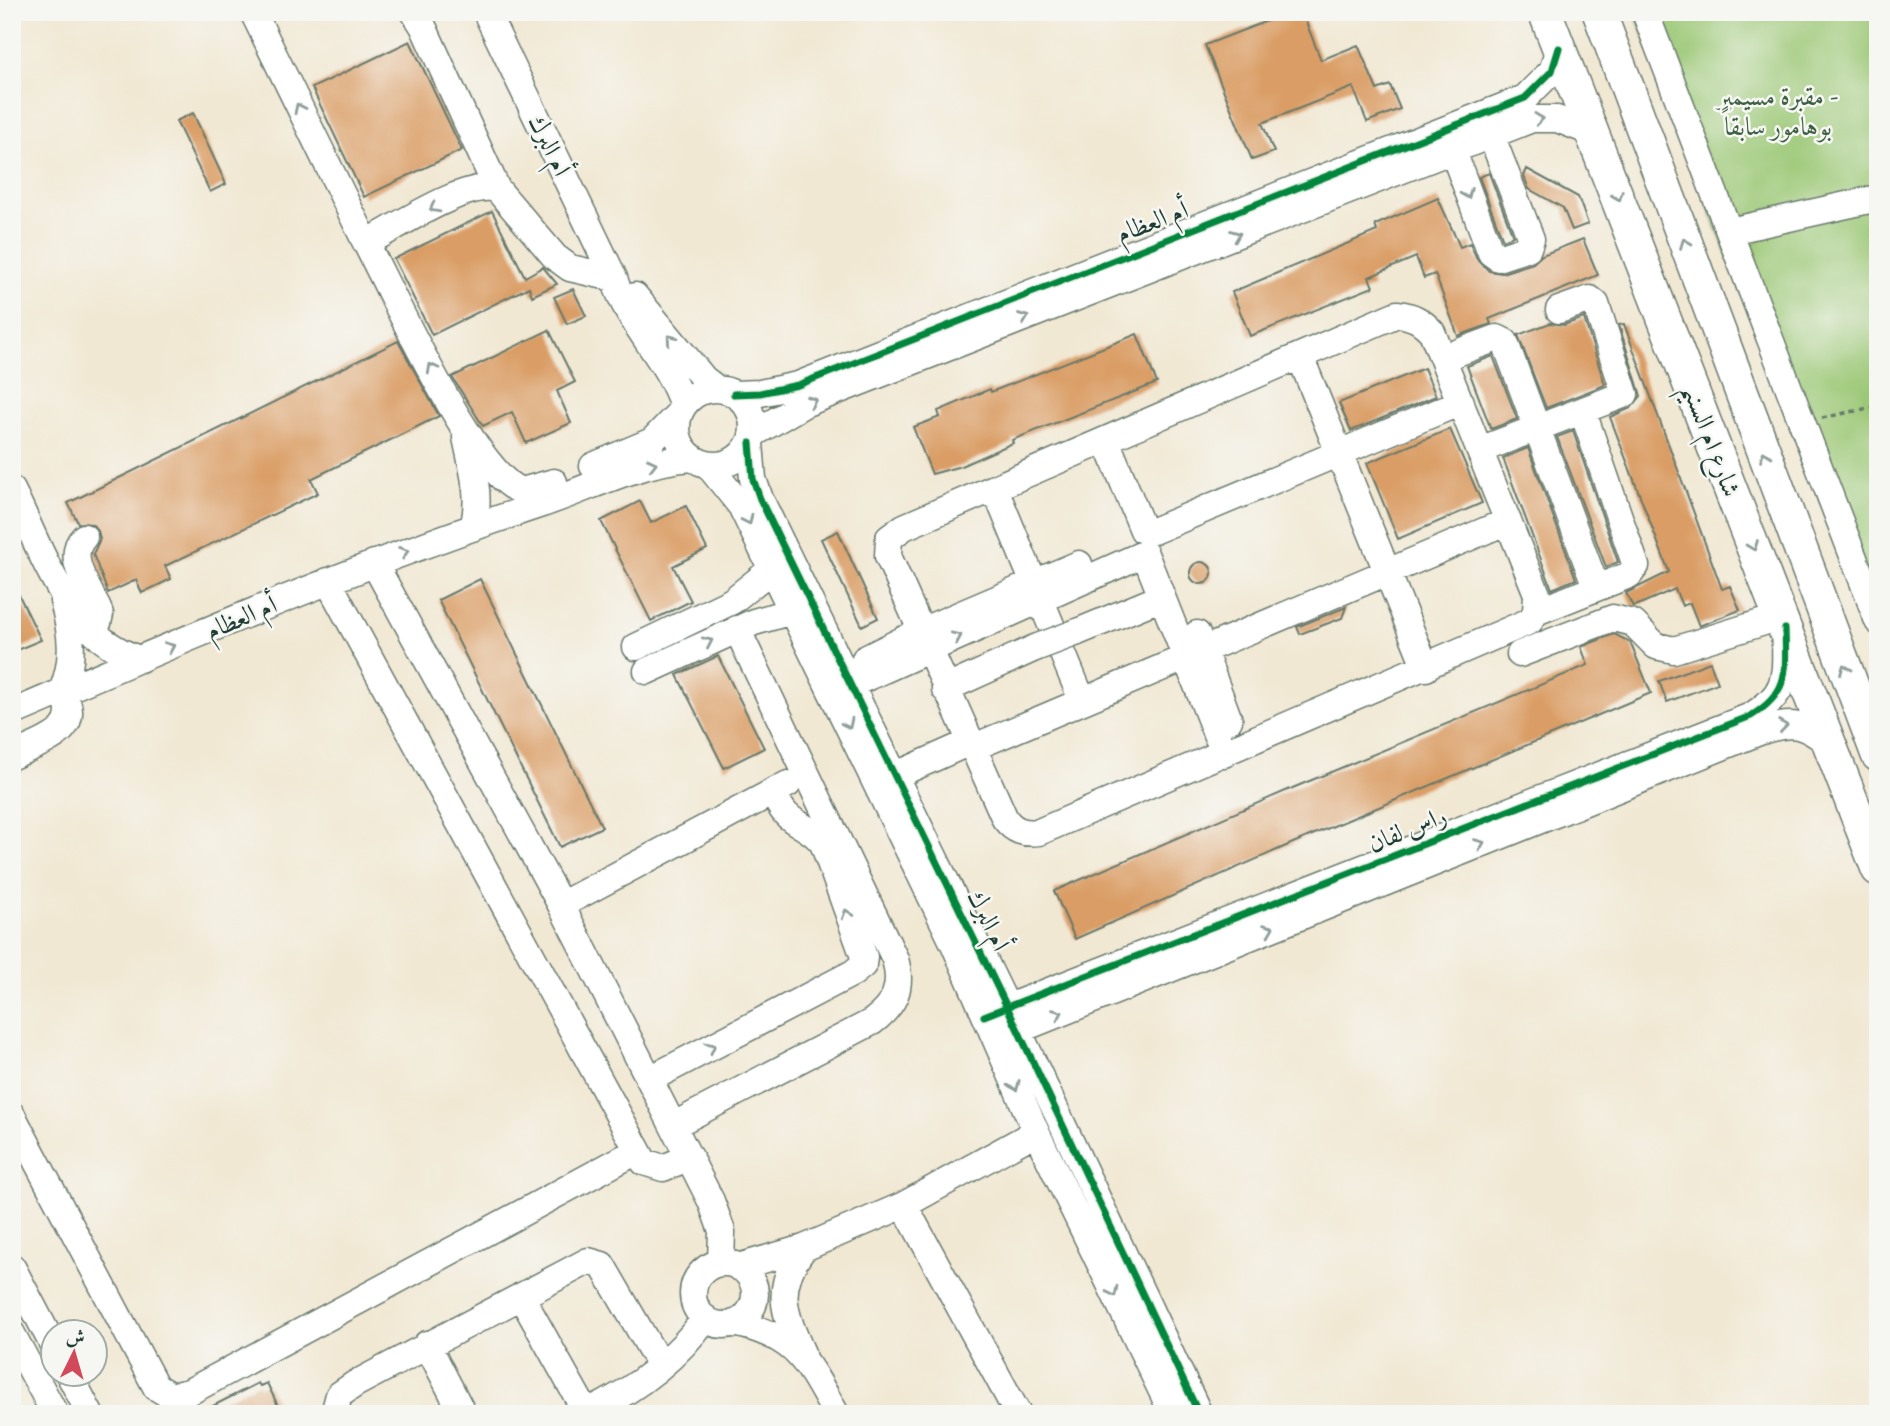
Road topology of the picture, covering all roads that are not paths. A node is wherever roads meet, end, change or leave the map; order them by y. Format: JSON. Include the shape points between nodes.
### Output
{"nodes":[{"id":1,"x":253,"y":12,"type":"edge"},
{"id":2,"x":414,"y":12,"type":"edge"},
{"id":3,"x":486,"y":12,"type":"edge"},
{"id":4,"x":1545,"y":12,"type":"edge"},
{"id":5,"x":1599,"y":12,"type":"edge"},
{"id":6,"x":1647,"y":19,"type":"edge"},
{"id":7,"x":1559,"y":48,"type":"junction"},
{"id":8,"x":1487,"y":125,"type":"junction"},
{"id":9,"x":1593,"y":133,"type":"junction"},
{"id":10,"x":1448,"y":140,"type":"junction"},
{"id":11,"x":497,"y":189,"type":"junction"},
{"id":12,"x":1878,"y":198,"type":"edge"},
{"id":13,"x":1730,"y":231,"type":"junction"},
{"id":14,"x":366,"y":243,"type":"junction"},
{"id":15,"x":614,"y":278,"type":"junction"},
{"id":16,"x":1055,"y":294,"type":"junction"},
{"id":17,"x":1559,"y":310,"type":"dead end"},
{"id":18,"x":1300,"y":356,"type":"junction"},
{"id":19,"x":1443,"y":358,"type":"junction"},
{"id":20,"x":726,"y":391,"type":"junction"},
{"id":21,"x":1464,"y":409,"type":"junction"},
{"id":22,"x":681,"y":410,"type":"junction"},
{"id":23,"x":1583,"y":412,"type":"junction"},
{"id":24,"x":464,"y":428,"type":"junction"},
{"id":25,"x":1536,"y":429,"type":"junction"},
{"id":26,"x":751,"y":439,"type":"junction"},
{"id":27,"x":1106,"y":440,"type":"junction"},
{"id":28,"x":1480,"y":450,"type":"junction"},
{"id":29,"x":1341,"y":459,"type":"junction"},
{"id":30,"x":700,"y":462,"type":"junction"},
{"id":31,"x":995,"y":489,"type":"junction"},
{"id":32,"x":12,"y":490,"type":"edge"},
{"id":33,"x":1506,"y":515,"type":"junction"},
{"id":34,"x":472,"y":527,"type":"junction"},
{"id":35,"x":85,"y":537,"type":"dead end"},
{"id":36,"x":1149,"y":543,"type":"junction"},
{"id":37,"x":374,"y":563,"type":"junction"},
{"id":38,"x":1384,"y":567,"type":"junction"},
{"id":39,"x":772,"y":569,"type":"junction"},
{"id":40,"x":328,"y":581,"type":"junction"},
{"id":41,"x":1596,"y":587,"type":"junction"},
{"id":42,"x":60,"y":588,"type":"junction"},
{"id":43,"x":1036,"y":591,"type":"junction"},
{"id":44,"x":1162,"y":597,"type":"junction"},
{"id":45,"x":792,"y":611,"type":"junction"},
{"id":46,"x":1536,"y":612,"type":"junction"},
{"id":47,"x":1878,"y":621,"type":"edge"},
{"id":48,"x":1782,"y":623,"type":"junction"},
{"id":49,"x":737,"y":629,"type":"junction"},
{"id":50,"x":91,"y":630,"type":"junction"},
{"id":51,"x":924,"y":641,"type":"junction"},
{"id":52,"x":1192,"y":645,"type":"junction"},
{"id":53,"x":1520,"y":654,"type":"dead end"},
{"id":54,"x":140,"y":659,"type":"junction"},
{"id":55,"x":1426,"y":668,"type":"junction"},
{"id":56,"x":847,"y":677,"type":"junction"},
{"id":57,"x":945,"y":689,"type":"junction"},
{"id":58,"x":62,"y":691,"type":"junction"},
{"id":59,"x":1079,"y":693,"type":"junction"},
{"id":60,"x":12,"y":713,"type":"edge"},
{"id":61,"x":970,"y":741,"type":"junction"},
{"id":62,"x":1831,"y":745,"type":"junction"},
{"id":63,"x":1232,"y":751,"type":"junction"},
{"id":64,"x":1878,"y":755,"type":"edge"},
{"id":65,"x":12,"y":756,"type":"edge"},
{"id":66,"x":807,"y":774,"type":"junction"},
{"id":67,"x":894,"y":776,"type":"junction"},
{"id":68,"x":774,"y":791,"type":"junction"},
{"id":69,"x":1878,"y":869,"type":"edge"},
{"id":70,"x":561,"y":905,"type":"junction"},
{"id":71,"x":963,"y":940,"type":"junction"},
{"id":72,"x":1000,"y":1023,"type":"junction"},
{"id":73,"x":650,"y":1079,"type":"junction"},
{"id":74,"x":12,"y":1115,"type":"edge"},
{"id":75,"x":674,"y":1125,"type":"junction"},
{"id":76,"x":1036,"y":1132,"type":"junction"},
{"id":77,"x":637,"y":1151,"type":"junction"},
{"id":78,"x":690,"y":1157,"type":"junction"},
{"id":79,"x":904,"y":1205,"type":"junction"},
{"id":80,"x":803,"y":1248,"type":"junction"},
{"id":81,"x":730,"y":1265,"type":"junction"},
{"id":82,"x":12,"y":1267,"type":"edge"},
{"id":83,"x":521,"y":1296,"type":"junction"},
{"id":84,"x":755,"y":1297,"type":"junction"},
{"id":85,"x":39,"y":1318,"type":"edge"},
{"id":86,"x":705,"y":1318,"type":"junction"},
{"id":87,"x":734,"y":1323,"type":"junction"},
{"id":88,"x":12,"y":1334,"type":"edge"},
{"id":89,"x":428,"y":1344,"type":"junction"},
{"id":90,"x":802,"y":1353,"type":"junction"},
{"id":91,"x":12,"y":1360,"type":"edge"},
{"id":92,"x":660,"y":1365,"type":"junction"},
{"id":93,"x":36,"y":1378,"type":"junction"},
{"id":94,"x":76,"y":1388,"type":"edge"},
{"id":95,"x":587,"y":1413,"type":"edge"},
{"id":96,"x":55,"y":1414,"type":"edge"},
{"id":97,"x":90,"y":1414,"type":"edge"},
{"id":98,"x":334,"y":1414,"type":"edge"},
{"id":99,"x":463,"y":1414,"type":"edge"},
{"id":100,"x":836,"y":1414,"type":"edge"},
{"id":101,"x":1018,"y":1414,"type":"edge"},
{"id":102,"x":1173,"y":1414,"type":"edge"},
{"id":103,"x":1199,"y":1414,"type":"edge"}],
"edges":[{"from":14,"to":1,"type":"street","one_way":true},
{"from":2,"to":11,"type":"street"},
{"from":3,"to":15,"type":"street","name":"أم البرك"},
{"from":4,"to":7,"type":"main road","name":"شارع ام السنيم"},
{"from":64,"to":5,"type":"main road","name":"شارع ام السنيم","one_way":true},
{"from":6,"to":13,"type":"street"},
{"from":7,"to":8,"type":"street","name":"أم العظام","via":[[1552,71],[1538,88]]},
{"from":7,"to":9,"type":"main road","name":"شارع ام السنيم"},
{"from":8,"to":9,"type":"street","name":"أم العظام","one_way":true,"via":[[1547,117]]},
{"from":8,"to":10,"type":"street","name":"أم العظام"},
{"from":10,"to":8,"type":"street","one_way":true,"via":[[1492,253],[1498,258],[1528,248],[1531,239]]},
{"from":9,"to":48,"type":"main road","name":"شارع ام السنيم","one_way":true},
{"from":10,"to":16,"type":"street","name":"أم العظام"},
{"from":11,"to":14,"type":"street","one_way":true,"via":[[468,191]]},
{"from":11,"to":15,"type":"street","via":[[555,257],[570,268]]},
{"from":12,"to":13,"type":"street"},
{"from":13,"to":47,"type":"street"},
{"from":24,"to":14,"type":"street","one_way":true},
{"from":20,"to":15,"type":"street","name":"أم البرك","one_way":true,"via":[[704,379],[638,298]]},
{"from":15,"to":22,"type":"street","name":"أم البرك","via":[[621,302],[673,378]]},
{"from":16,"to":20,"type":"street","name":"أم العظام","via":[[798,385],[760,393]]},
{"from":26,"to":16,"type":"street","name":"أم العظام","one_way":true,"via":[[804,404]]},
{"from":17,"to":23,"type":"street","via":[[1590,299],[1596,304],[1626,391],[1622,398]]},
{"from":18,"to":19,"type":"street","via":[[1397,314],[1423,322]]},
{"from":18,"to":27,"type":"street"},
{"from":18,"to":29,"type":"street"},
{"from":19,"to":21,"type":"street"},
{"from":19,"to":25,"type":"street","via":[[1503,339]]},
{"from":20,"to":22,"type":"street","via":[[694,395]]},
{"from":20,"to":26,"type":"street","via":[[750,411]]},
{"from":21,"to":28,"type":"street"},
{"from":21,"to":29,"type":"street"},
{"from":22,"to":24,"type":"street","via":[[652,442],[529,491],[508,485]]},
{"from":22,"to":30,"type":"street","via":[[677,433],[685,452]]},
{"from":23,"to":25,"type":"street"},
{"from":23,"to":41,"type":"street","via":[[1636,561],[1629,575]]},
{"from":24,"to":34,"type":"street","via":[[477,491],[478,510]]},
{"from":25,"to":28,"type":"street"},
{"from":25,"to":41,"type":"street"},
{"from":26,"to":30,"type":"street","via":[[740,457],[725,464]]},
{"from":26,"to":56,"type":"street","name":"أم البرك","via":[[753,479],[760,499]]},
{"from":27,"to":31,"type":"street"},
{"from":27,"to":36,"type":"street"},
{"from":28,"to":33,"type":"street"},
{"from":29,"to":36,"type":"street"},
{"from":29,"to":38,"type":"street"},
{"from":34,"to":30,"type":"street","name":"أم العظام","one_way":true,"via":[[612,475],[657,463]]},
{"from":30,"to":39,"type":"street","name":"أم البرك","one_way":true,"via":[[741,506]]},
{"from":31,"to":43,"type":"street"},
{"from":31,"to":51,"type":"street","via":[[904,527],[890,538],[888,556]]},
{"from":32,"to":42,"type":"street"},
{"from":33,"to":38,"type":"street"},
{"from":33,"to":46,"type":"street","via":[[1538,594]]},
{"from":37,"to":34,"type":"street","name":"أم العظام","one_way":true},
{"from":35,"to":50,"type":"street","via":[[76,557],[100,614]]},
{"from":36,"to":43,"type":"street"},
{"from":36,"to":44,"type":"street"},
{"from":36,"to":52,"type":"street"},
{"from":37,"to":40,"type":"street","name":"أم العظام"},
{"from":37,"to":70,"type":"street"},
{"from":38,"to":52,"type":"street"},
{"from":38,"to":55,"type":"street"},
{"from":39,"to":45,"type":"street","name":"أم البرك"},
{"from":39,"to":49,"type":"street","one_way":true,"via":[[732,601],[641,659]]},
{"from":54,"to":40,"type":"street","name":"أم العظام","one_way":true},
{"from":40,"to":77,"type":"street"},
{"from":41,"to":46,"type":"street"},
{"from":42,"to":50,"type":"street"},
{"from":42,"to":58,"type":"street","via":[[72,642]]},
{"from":43,"to":51,"type":"street"},
{"from":43,"to":59,"type":"street"},
{"from":44,"to":52,"type":"street"},
{"from":44,"to":57,"type":"street","bridge":true},
{"from":45,"to":49,"type":"street"},
{"from":45,"to":71,"type":"street","name":"أم البرك","one_way":true},
{"from":46,"to":55,"type":"street","via":[[1521,627]]},
{"from":48,"to":53,"type":"street","via":[[1674,650],[1656,646],[1633,623],[1613,618]]},
{"from":48,"to":62,"type":"main road","name":"شارع ام السنيم"},
{"from":48,"to":72,"type":"street","name":"راس لفان","via":[[1786,667],[1781,688],[1770,704],[1751,716]]},
{"from":49,"to":66,"type":"street"},
{"from":50,"to":54,"type":"street","via":[[113,649]]},
{"from":51,"to":56,"type":"street"},
{"from":51,"to":57,"type":"street"},
{"from":52,"to":59,"type":"street"},
{"from":52,"to":63,"type":"street"},
{"from":54,"to":58,"type":"street","name":"أم العظام"},
{"from":55,"to":63,"type":"street"},
{"from":56,"to":67,"type":"street","name":"أم البرك"},
{"from":57,"to":61,"type":"street"},
{"from":58,"to":60,"type":"street","name":"أم العظام"},
{"from":58,"to":65,"type":"street","via":[[71,717],[61,731]]},
{"from":59,"to":61,"type":"street"},
{"from":61,"to":63,"type":"street","via":[[1005,819],[1019,832],[1029,834]]},
{"from":61,"to":67,"type":"street"},
{"from":62,"to":69,"type":"main road","name":"شارع ام السنيم"},
{"from":72,"to":62,"type":"street","name":"راس لفان","one_way":true,"via":[[1778,725],[1801,726]]},
{"from":66,"to":68,"type":"street"},
{"from":66,"to":75,"type":"street","via":[[895,959],[898,990],[885,1013],[872,1022]]},
{"from":67,"to":71,"type":"street","name":"أم البرك"},
{"from":68,"to":70,"type":"street"},
{"from":73,"to":68,"type":"street","one_way":true,"via":[[863,965],[823,843],[784,814]]},
{"from":70,"to":73,"type":"street"},
{"from":71,"to":72,"type":"street","name":"أم البرك"},
{"from":72,"to":76,"type":"street","name":"أم البرك","one_way":true},
{"from":72,"to":103,"type":"street","name":"أم البرك"},
{"from":73,"to":75,"type":"street"},
{"from":74,"to":77,"type":"street","via":[[156,1387],[170,1396],[189,1392]]},
{"from":75,"to":78,"type":"street"},
{"from":76,"to":79,"type":"street"},
{"from":76,"to":102,"type":"street","name":"أم البرك","one_way":true},
{"from":77,"to":78,"type":"street","via":[[644,1162],[657,1168]]},
{"from":78,"to":81,"type":"street","via":[[722,1231]]},
{"from":79,"to":80,"type":"street"},
{"from":79,"to":101,"type":"street"},
{"from":80,"to":81,"type":"street"},
{"from":80,"to":84,"type":"street","via":[[768,1278]]},
{"from":80,"to":90,"type":"street","via":[[785,1278],[789,1325]]},
{"from":81,"to":84,"type":"street","via":[[751,1278]]},
{"from":81,"to":86,"type":"street","via":[[705,1269],[693,1289],[694,1303]]},
{"from":82,"to":85,"type":"street"},
{"from":83,"to":89,"type":"street"},
{"from":83,"to":92,"type":"street","via":[[580,1263],[596,1261]]},
{"from":83,"to":95,"type":"street"},
{"from":84,"to":87,"type":"street","via":[[746,1316]]},
{"from":86,"to":87,"type":"street","via":[[715,1324]]},
{"from":86,"to":92,"type":"street","via":[[687,1345]]},
{"from":87,"to":90,"type":"street","via":[[765,1332]]},
{"from":88,"to":93,"type":"street"},
{"from":89,"to":98,"type":"street","via":[[338,1395]]},
{"from":89,"to":99,"type":"street"},
{"from":90,"to":100,"type":"street"},
{"from":91,"to":93,"type":"street"},
{"from":92,"to":95,"type":"street","via":[[633,1388]]},
{"from":93,"to":96,"type":"street"},
{"from":94,"to":97,"type":"street"}]}
